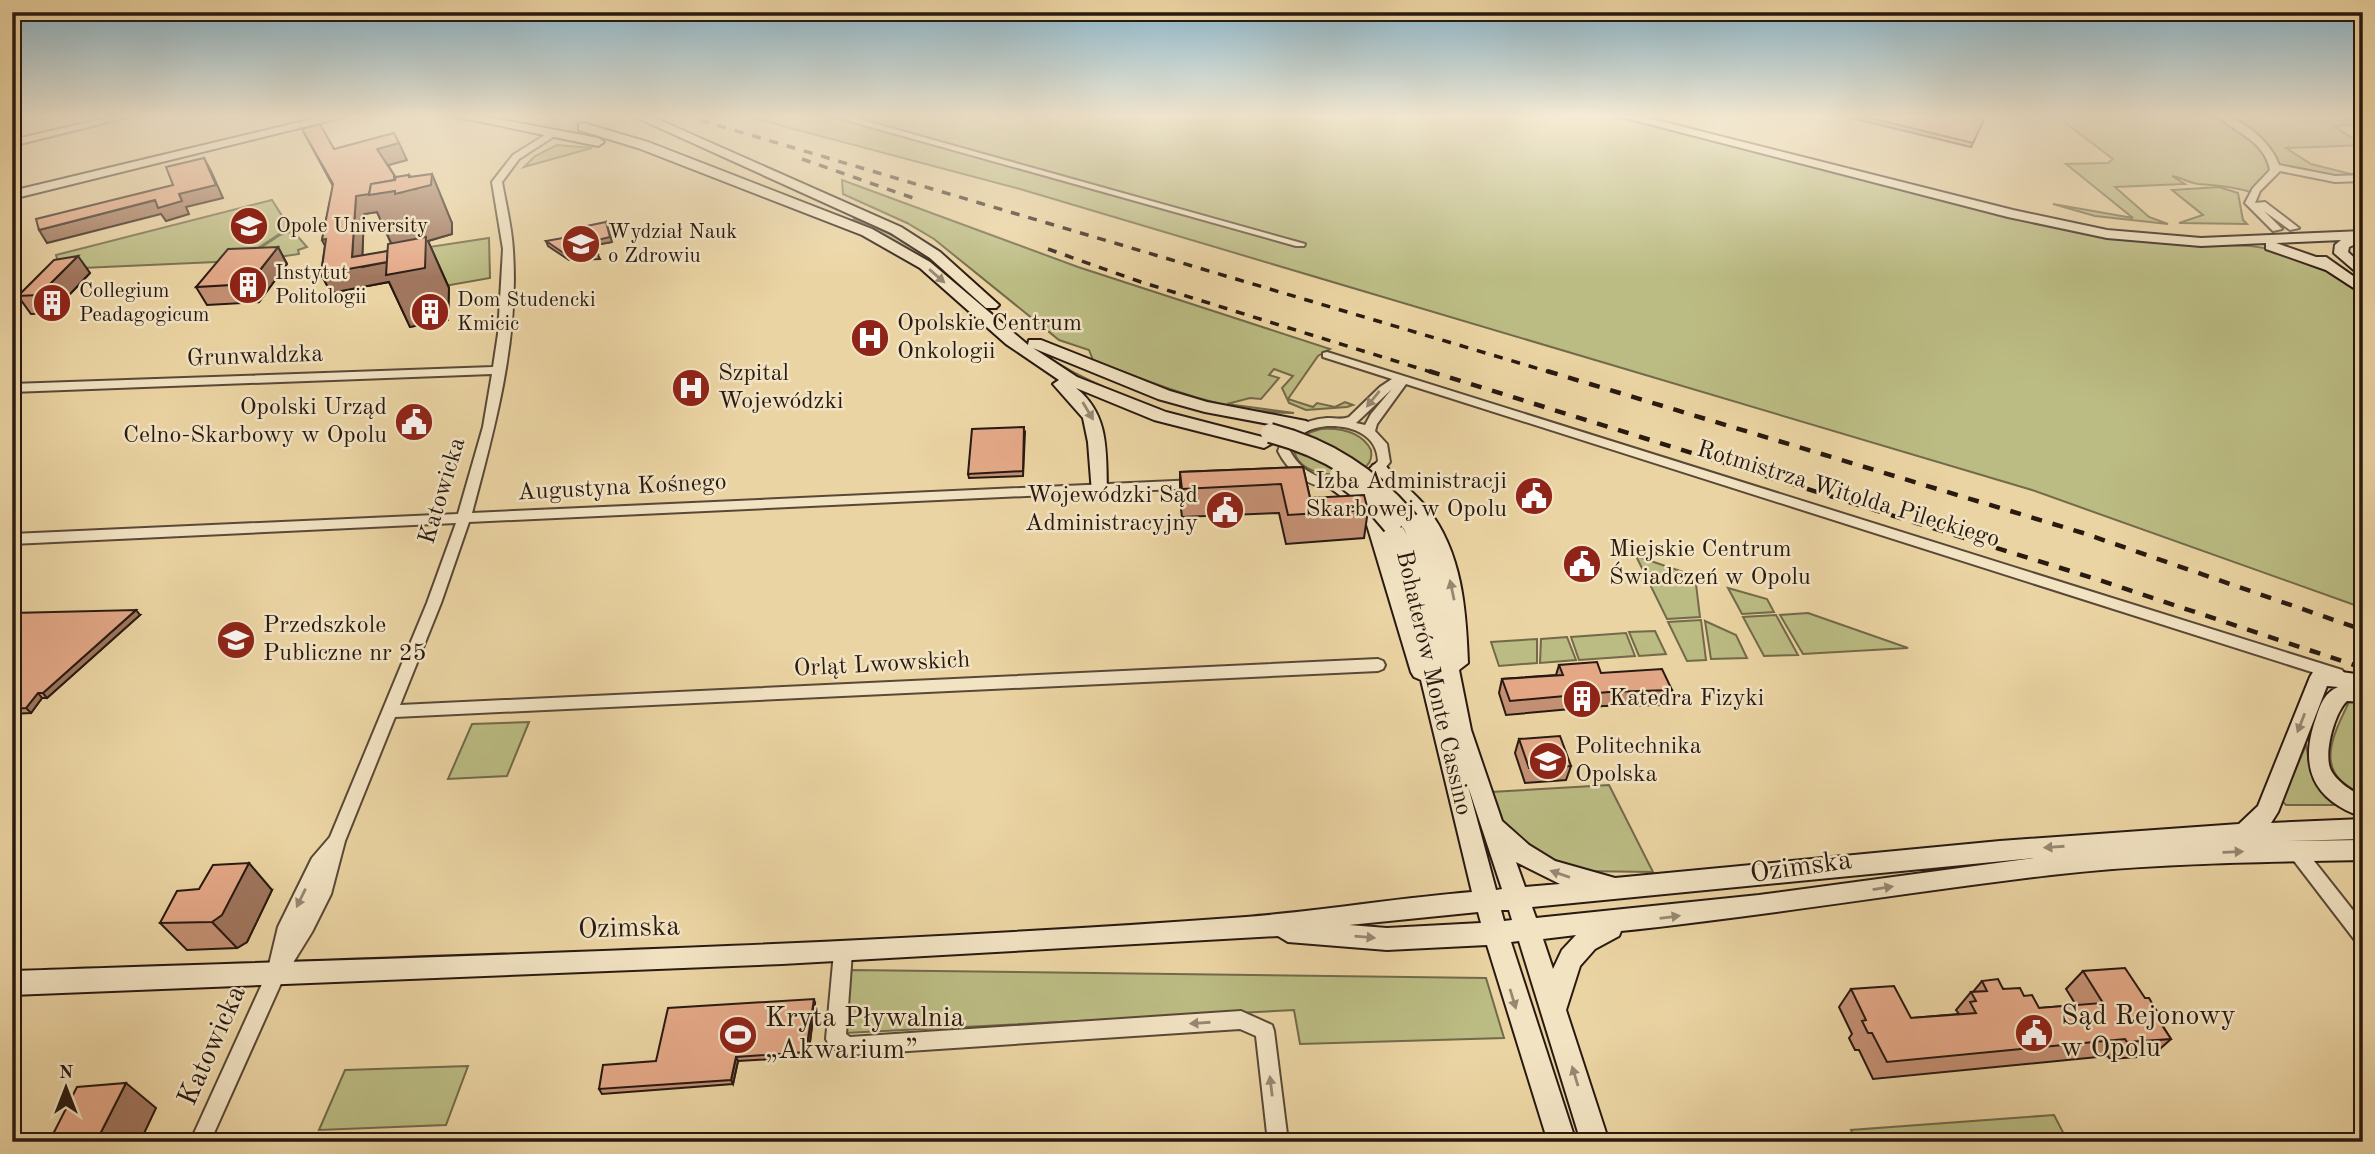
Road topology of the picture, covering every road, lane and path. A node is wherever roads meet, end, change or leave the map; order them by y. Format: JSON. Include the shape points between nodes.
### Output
{"nodes":[{"id":1,"x":121,"y":169,"type":"edge"},
{"id":2,"x":504,"y":169,"type":"edge"},
{"id":3,"x":683,"y":169,"type":"edge"},
{"id":4,"x":704,"y":169,"type":"edge"},
{"id":5,"x":732,"y":169,"type":"edge"},
{"id":6,"x":759,"y":169,"type":"edge"},
{"id":7,"x":1027,"y":169,"type":"edge"},
{"id":8,"x":1834,"y":169,"type":"edge"},
{"id":9,"x":1865,"y":169,"type":"edge"},
{"id":10,"x":2275,"y":169,"type":"edge"},
{"id":11,"x":2285,"y":169,"type":"edge"},
{"id":12,"x":2363,"y":178,"type":"edge"},
{"id":13,"x":12,"y":195,"type":"edge"},
{"id":14,"x":2253,"y":196,"type":"junction"},
{"id":15,"x":853,"y":210,"type":"junction"},
{"id":16,"x":2363,"y":225,"type":"edge"},
{"id":17,"x":2277,"y":229,"type":"junction"},
{"id":18,"x":2297,"y":235,"type":"junction"},
{"id":19,"x":2363,"y":236,"type":"edge"},
{"id":20,"x":880,"y":238,"type":"junction"},
{"id":21,"x":2210,"y":242,"type":"junction"},
{"id":22,"x":1300,"y":244,"type":"dead end"},
{"id":23,"x":2330,"y":267,"type":"junction"},
{"id":24,"x":2363,"y":276,"type":"edge"},
{"id":25,"x":2363,"y":290,"type":"edge"},
{"id":26,"x":1035,"y":344,"type":"junction"},
{"id":27,"x":1327,"y":355,"type":"dead end"},
{"id":28,"x":1041,"y":363,"type":"junction"},
{"id":29,"x":499,"y":370,"type":"junction"},
{"id":30,"x":1402,"y":379,"type":"junction"},
{"id":31,"x":12,"y":388,"type":"edge"},
{"id":32,"x":1346,"y":423,"type":"junction"},
{"id":33,"x":1306,"y":426,"type":"junction"},
{"id":34,"x":1369,"y":432,"type":"junction"},
{"id":35,"x":1267,"y":438,"type":"junction"},
{"id":36,"x":1287,"y":461,"type":"junction"},
{"id":37,"x":1379,"y":469,"type":"junction"},
{"id":38,"x":1300,"y":474,"type":"junction"},
{"id":39,"x":1206,"y":484,"type":"edge"},
{"id":40,"x":1335,"y":485,"type":"junction"},
{"id":41,"x":1098,"y":489,"type":"junction"},
{"id":42,"x":464,"y":517,"type":"junction"},
{"id":43,"x":12,"y":539,"type":"edge"},
{"id":44,"x":2279,"y":656,"type":"junction"},
{"id":45,"x":1378,"y":665,"type":"dead end"},
{"id":46,"x":2320,"y":677,"type":"junction"},
{"id":47,"x":2359,"y":687,"type":"edge"},
{"id":48,"x":1446,"y":708,"type":"junction"},
{"id":49,"x":389,"y":711,"type":"junction"},
{"id":50,"x":2363,"y":807,"type":"edge"},
{"id":51,"x":1489,"y":818,"type":"junction"},
{"id":52,"x":2363,"y":829,"type":"edge"},
{"id":53,"x":2245,"y":833,"type":"junction"},
{"id":54,"x":2363,"y":850,"type":"edge"},
{"id":55,"x":2297,"y":852,"type":"junction"},
{"id":56,"x":1626,"y":890,"type":"junction"},
{"id":57,"x":1518,"y":900,"type":"junction"},
{"id":58,"x":1487,"y":902,"type":"junction"},
{"id":59,"x":1627,"y":922,"type":"junction"},
{"id":60,"x":1248,"y":928,"type":"junction"},
{"id":61,"x":1528,"y":931,"type":"junction"},
{"id":62,"x":1496,"y":933,"type":"junction"},
{"id":63,"x":2363,"y":937,"type":"edge"},
{"id":64,"x":843,"y":952,"type":"junction"},
{"id":65,"x":276,"y":974,"type":"junction"},
{"id":66,"x":12,"y":983,"type":"edge"},
{"id":67,"x":1554,"y":1011,"type":"junction"},
{"id":68,"x":200,"y":1142,"type":"edge"},
{"id":69,"x":1278,"y":1142,"type":"edge"},
{"id":70,"x":1562,"y":1142,"type":"edge"},
{"id":71,"x":1595,"y":1142,"type":"edge"}],
"edges":[{"from":1,"to":13,"type":"main road"},
{"from":2,"to":29,"type":"street","name":"Katowicka","via":[[497,182],[508,249]]},
{"from":3,"to":20,"type":"main road","via":[[799,214]]},
{"from":4,"to":20,"type":"main road"},
{"from":5,"to":15,"type":"main road"},
{"from":6,"to":15,"type":"main road"},
{"from":7,"to":22,"type":"street"},
{"from":8,"to":21,"type":"main road","via":[[2053,224],[2121,236]]},
{"from":9,"to":17,"type":"street","via":[[2093,223],[2173,232]]},
{"from":10,"to":14,"type":"street"},
{"from":11,"to":12,"type":"street"},
{"from":14,"to":17,"type":"street","via":[[2251,206]]},
{"from":14,"to":18,"type":"street"},
{"from":15,"to":26,"type":"main road","name":"Bohaterów Monte Cassino","via":[[924,247]]},
{"from":16,"to":18,"type":"main road"},
{"from":17,"to":18,"type":"main road"},
{"from":18,"to":19,"type":"main road"},
{"from":18,"to":21,"type":"main road"},
{"from":18,"to":23,"type":"main road"},
{"from":18,"to":24,"type":"main road"},
{"from":19,"to":24,"type":"main road","via":[[2342,245],[2341,253]]},
{"from":20,"to":28,"type":"main road","name":"Bohaterów Monte Cassino","one_way":true,"via":[[925,265]]},
{"from":21,"to":23,"type":"main road","via":[[2280,248]]},
{"from":23,"to":25,"type":"main road"},
{"from":26,"to":33,"type":"main road","via":[[1205,407]]},
{"from":26,"to":35,"type":"main road","name":"Bohaterów Monte Cassino","via":[[1127,393]]},
{"from":27,"to":30,"type":"street","name":"Rotmistrza Witolda Pileckiego"},
{"from":28,"to":35,"type":"main road","name":"Bohaterów Monte Cassino","via":[[1124,404],[1188,425]]},
{"from":28,"to":41,"type":"main road","one_way":true,"via":[[1092,414]]},
{"from":29,"to":31,"type":"street","name":"Grunwaldzka"},
{"from":29,"to":42,"type":"street","name":"Katowicka"},
{"from":30,"to":32,"type":"street","one_way":true,"via":[[1384,385],[1354,420]]},
{"from":30,"to":34,"type":"street","via":[[1400,391],[1376,415]]},
{"from":30,"to":44,"type":"street","name":"Rotmistrza Witolda Pileckiego"},
{"from":32,"to":33,"type":"street"},
{"from":32,"to":34,"type":"street"},
{"from":33,"to":36,"type":"street","via":[[1287,441]]},
{"from":34,"to":37,"type":"street","via":[[1382,446],[1384,462]]},
{"from":35,"to":48,"type":"main road","name":"Bohaterów Monte Cassino","bridge":true,"via":[[1332,471],[1400,523]]},
{"from":36,"to":38,"type":"street"},
{"from":36,"to":38,"type":"street","via":[[1276,473]]},
{"from":37,"to":40,"type":"street","via":[[1356,482]]},
{"from":48,"to":37,"type":"main road","one_way":true,"via":[[1458,667],[1456,607],[1448,569],[1424,517]]},
{"from":38,"to":40,"type":"street"},
{"from":39,"to":41,"type":"street","name":"Augustyna Kośnego"},
{"from":40,"to":48,"type":"main road","via":[[1360,502],[1376,524],[1411,649]]},
{"from":41,"to":42,"type":"street","name":"Augustyna Kośnego"},
{"from":42,"to":43,"type":"street","name":"Augustyna Kośnego"},
{"from":42,"to":49,"type":"street","name":"Katowicka"},
{"from":44,"to":46,"type":"street"},
{"from":44,"to":47,"type":"street","name":"Rotmistrza Witolda Pileckiego"},
{"from":45,"to":49,"type":"street","name":"Orląt Lwowskich"},
{"from":46,"to":47,"type":"main road"},
{"from":46,"to":53,"type":"main road","one_way":true,"via":[[2267,812]]},
{"from":47,"to":50,"type":"main road","via":[[2335,699],[2316,751],[2319,772]]},
{"from":48,"to":51,"type":"main road","name":"Bohaterów Monte Cassino"},
{"from":48,"to":58,"type":"main road","name":"Bohaterów Monte Cassino"},
{"from":49,"to":65,"type":"street","name":"Katowicka","via":[[337,841],[333,867],[307,927]]},
{"from":56,"to":51,"type":"main road","one_way":true,"via":[[1538,865],[1511,846]]},
{"from":51,"to":57,"type":"main road","name":"Bohaterów Monte Cassino"},
{"from":52,"to":53,"type":"main road","name":"Ozimska"},
{"from":53,"to":56,"type":"main road","name":"Ozimska","one_way":true,"via":[[1857,863]]},
{"from":54,"to":55,"type":"main road","name":"Ozimska"},
{"from":59,"to":55,"type":"main road","name":"Ozimska","one_way":true,"via":[[2053,865],[2164,855]]},
{"from":55,"to":63,"type":"street"},
{"from":56,"to":57,"type":"main road","name":"Ozimska"},
{"from":57,"to":58,"type":"main road","name":"Ozimska"},
{"from":57,"to":61,"type":"main road","name":"Bohaterów Monte Cassino"},
{"from":58,"to":60,"type":"main road","name":"Ozimska"},
{"from":58,"to":62,"type":"main road","name":"Bohaterów Monte Cassino"},
{"from":59,"to":61,"type":"main road","name":"Ozimska"},
{"from":59,"to":67,"type":"main road","via":[[1594,934],[1572,954],[1562,969]]},
{"from":60,"to":62,"type":"main road","name":"Ozimska","one_way":true,"via":[[1387,939]]},
{"from":60,"to":64,"type":"main road","name":"Ozimska"},
{"from":61,"to":62,"type":"main road","name":"Ozimska"},
{"from":61,"to":67,"type":"main road","name":"Bohaterów Monte Cassino"},
{"from":62,"to":70,"type":"main road","name":"Bohaterów Monte Cassino","one_way":true,"via":[[1530,1054]]},
{"from":64,"to":65,"type":"main road","name":"Ozimska"},
{"from":69,"to":64,"type":"street","one_way":true,"via":[[1265,1031],[1241,1020],[848,1046],[836,1039]]},
{"from":65,"to":66,"type":"main road","name":"Ozimska"},
{"from":65,"to":68,"type":"street","name":"Katowicka"},
{"from":71,"to":67,"type":"main road","name":"Bohaterów Monte Cassino","one_way":true}]}
